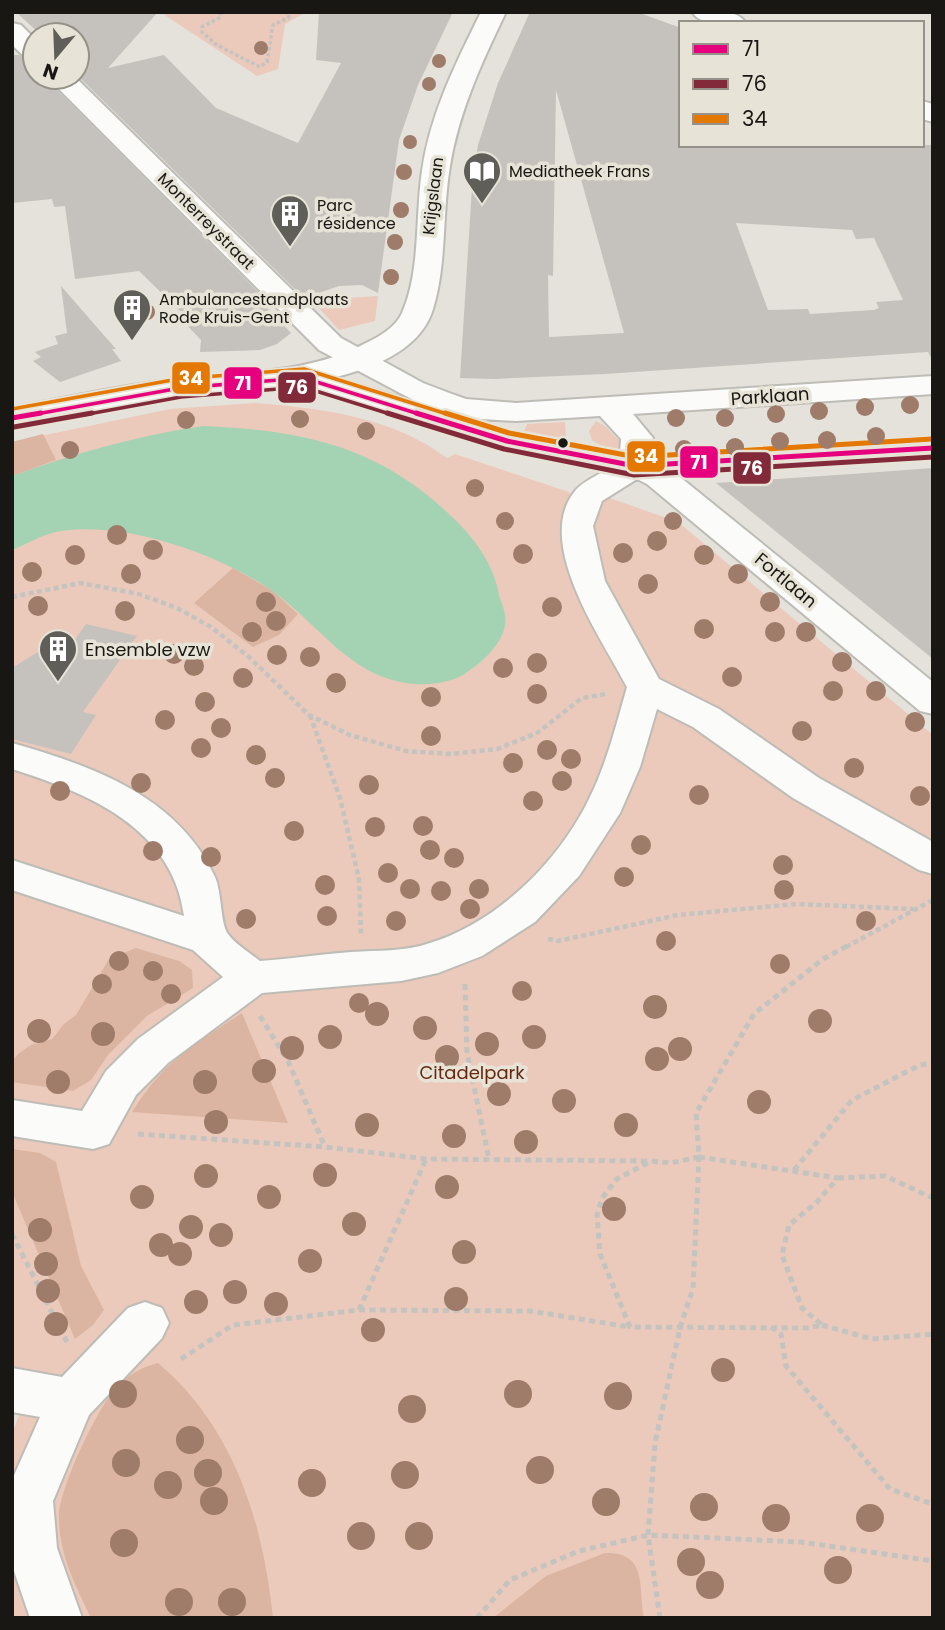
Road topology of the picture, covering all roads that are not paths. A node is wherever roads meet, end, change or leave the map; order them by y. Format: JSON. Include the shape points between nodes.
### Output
{"nodes":[{"id":1,"x":494,"y":12,"type":"edge"},
{"id":2,"x":704,"y":12,"type":"edge"},
{"id":3,"x":729,"y":21,"type":"edge"},
{"id":4,"x":74,"y":91,"type":"edge"},
{"id":5,"x":357,"y":359,"type":"junction"},
{"id":6,"x":304,"y":378,"type":"junction"},
{"id":7,"x":933,"y":385,"type":"edge"},
{"id":8,"x":596,"y":407,"type":"junction"},
{"id":9,"x":12,"y":418,"type":"edge"},
{"id":10,"x":933,"y":447,"type":"edge"},
{"id":11,"x":635,"y":466,"type":"junction"},
{"id":12,"x":645,"y":687,"type":"junction"},
{"id":13,"x":933,"y":702,"type":"edge"},
{"id":14,"x":12,"y":756,"type":"edge"},
{"id":15,"x":933,"y":860,"type":"edge"},
{"id":16,"x":12,"y":875,"type":"edge"},
{"id":17,"x":207,"y":939,"type":"junction"},
{"id":18,"x":253,"y":992,"type":"junction"},
{"id":19,"x":12,"y":1118,"type":"edge"},
{"id":20,"x":145,"y":1323,"type":"dead end"},
{"id":21,"x":12,"y":1391,"type":"edge"},
{"id":22,"x":79,"y":1391,"type":"junction"},
{"id":23,"x":56,"y":1618,"type":"edge"}],
"edges":[{"from":1,"to":5,"type":"street","name":"Krijgslaan","via":[[458,86],[442,137],[418,312],[392,341]]},
{"from":2,"to":3,"type":"street"},
{"from":4,"to":5,"type":"street","name":"Monterreystraat","via":[[330,344]]},
{"from":5,"to":6,"type":"street","name":"Krijgslaan"},
{"from":5,"to":8,"type":"street","name":"Parklaan","via":[[412,390],[463,408],[516,412]]},
{"from":6,"to":9,"type":"street","via":[[155,391]]},
{"from":6,"to":11,"type":"street","via":[[507,441]]},
{"from":7,"to":8,"type":"street","name":"Parklaan"},
{"from":8,"to":11,"type":"street","via":[[637,438]]},
{"from":8,"to":11,"type":"street","via":[[577,422],[578,436],[588,450]]},
{"from":10,"to":11,"type":"street"},
{"from":11,"to":12,"type":"street","via":[[588,496],[576,526],[588,581]]},
{"from":11,"to":13,"type":"street","name":"Fortlaan","via":[[689,500]]},
{"from":12,"to":15,"type":"street","via":[[706,718],[806,788]]},
{"from":12,"to":18,"type":"street","via":[[627,750],[602,811],[564,867],[520,914],[451,952],[406,965],[362,967]]},
{"from":14,"to":17,"type":"street","via":[[113,792],[170,838],[196,877]]},
{"from":16,"to":17,"type":"street"},
{"from":17,"to":18,"type":"street"},
{"from":18,"to":19,"type":"street","via":[[153,1051],[121,1083],[113,1132]]},
{"from":20,"to":22,"type":"street"},
{"from":21,"to":22,"type":"street"},
{"from":22,"to":23,"type":"street","via":[[28,1501],[32,1548]]}]}
